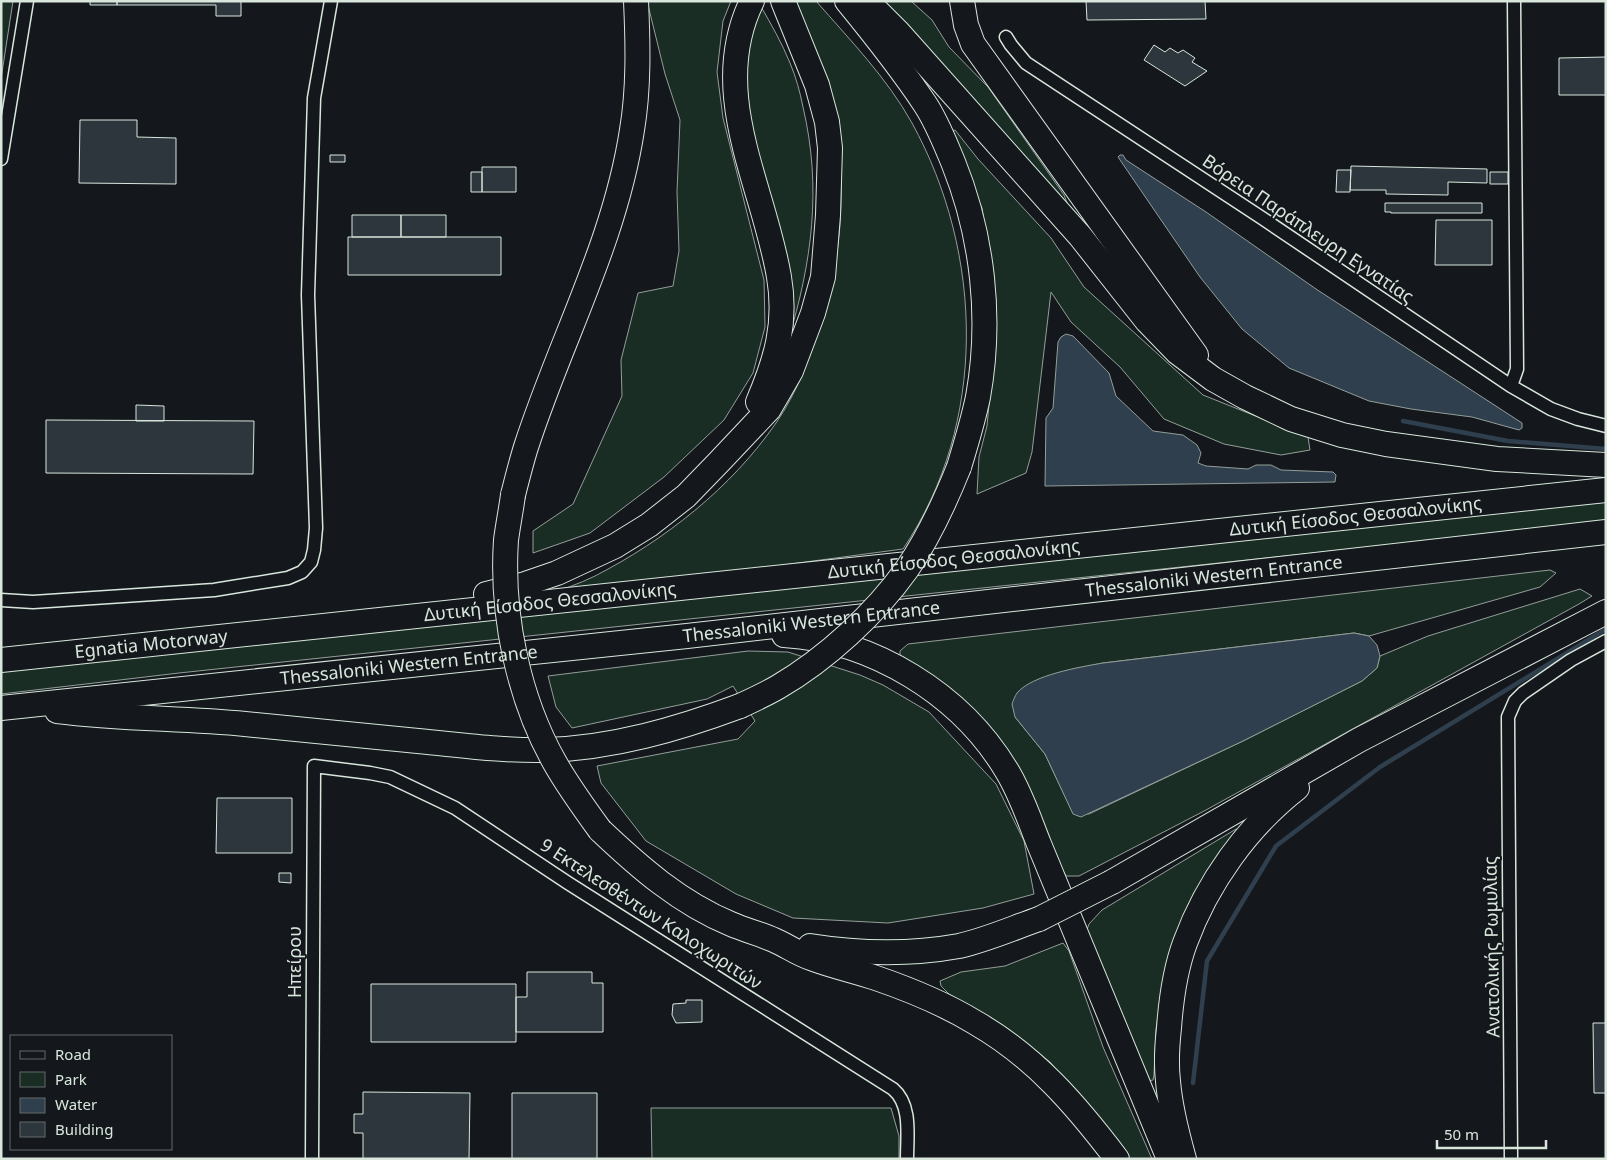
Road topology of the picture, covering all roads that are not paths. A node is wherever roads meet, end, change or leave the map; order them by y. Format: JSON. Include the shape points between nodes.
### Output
{"nodes":[{"id":1,"x":27,"y":1,"type":"edge"},
{"id":2,"x":331,"y":1,"type":"edge"},
{"id":3,"x":636,"y":1,"type":"edge"},
{"id":4,"x":752,"y":1,"type":"edge"},
{"id":5,"x":783,"y":1,"type":"edge"},
{"id":6,"x":847,"y":1,"type":"edge"},
{"id":7,"x":866,"y":1,"type":"edge"},
{"id":8,"x":962,"y":1,"type":"edge"},
{"id":9,"x":1514,"y":1,"type":"edge"},
{"id":10,"x":1006,"y":36,"type":"dead end"},
{"id":11,"x":1,"y":159,"type":"edge"},
{"id":12,"x":1213,"y":379,"type":"junction"},
{"id":13,"x":1511,"y":386,"type":"junction"},
{"id":14,"x":1606,"y":426,"type":"edge"},
{"id":15,"x":744,"y":436,"type":"junction"},
{"id":16,"x":1606,"y":465,"type":"edge"},
{"id":17,"x":1606,"y":490,"type":"edge"},
{"id":18,"x":1606,"y":532,"type":"edge"},
{"id":19,"x":1,"y":600,"type":"edge"},
{"id":20,"x":1606,"y":612,"type":"edge"},
{"id":21,"x":301,"y":629,"type":"junction"},
{"id":22,"x":687,"y":636,"type":"junction"},
{"id":23,"x":1606,"y":641,"type":"edge"},
{"id":24,"x":1,"y":660,"type":"edge"},
{"id":25,"x":9,"y":707,"type":"edge"},
{"id":26,"x":1360,"y":740,"type":"junction"},
{"id":27,"x":314,"y":766,"type":"joint"},
{"id":28,"x":774,"y":940,"type":"junction"},
{"id":29,"x":312,"y":1159,"type":"edge"},
{"id":30,"x":907,"y":1159,"type":"edge"},
{"id":31,"x":1117,"y":1159,"type":"edge"},
{"id":32,"x":1169,"y":1159,"type":"edge"},
{"id":33,"x":1184,"y":1159,"type":"edge"},
{"id":34,"x":1511,"y":1159,"type":"edge"}],
"edges":[{"from":1,"to":11,"type":"street"},
{"from":2,"to":19,"type":"street","via":[[314,108],[308,295],[316,528],[311,562],[302,572],[288,578],[214,590],[33,602]]},
{"from":3,"to":28,"type":"highway","bridge":true,"via":[[637,66],[625,169],[598,259],[526,447],[513,495],[506,540],[508,619],[529,706],[555,763],[600,830],[670,890],[730,924]]},
{"from":4,"to":15,"type":"highway","via":[[737,43],[734,66],[736,102],[745,150],[780,278],[782,318],[779,346],[771,372]]},
{"from":5,"to":15,"type":"highway","via":[[817,85],[827,122],[830,178],[823,277],[791,371],[769,409]]},
{"from":6,"to":25,"type":"highway","bridge":true,"via":[[926,105],[944,141],[968,202],[976,237],[982,276],[983,344],[978,396],[970,432],[948,497],[907,569],[876,606],[840,641],[778,687],[740,706],[674,728],[594,746],[500,749],[230,722],[88,715]]},
{"from":7,"to":12,"type":"highway","via":[[898,32],[1080,236],[1147,321],[1177,352]]},
{"from":8,"to":12,"type":"highway","via":[[973,44]]},
{"from":9,"to":13,"type":"street","via":[[1517,369]]},
{"from":10,"to":13,"type":"street","name":"Βόρεια Παράπλευρη Εγνατίας","via":[[1026,63]]},
{"from":12,"to":16,"type":"highway","via":[[1291,419],[1342,435],[1497,459]]},
{"from":13,"to":14,"type":"street","name":"Βόρεια Παράπλευρη Εγνατίας","via":[[1551,409]]},
{"from":15,"to":21,"type":"highway","via":[[686,496],[649,525],[615,546],[557,573],[489,594],[375,610]]},
{"from":17,"to":21,"type":"highway","name":"Δυτική Είσοδος Θεσσαλονίκης"},
{"from":18,"to":22,"type":"highway","name":"Thessaloniki Western Entrance"},
{"from":20,"to":26,"type":"highway"},
{"from":21,"to":24,"type":"highway","name":"Egnatia Motorway"},
{"from":22,"to":25,"type":"highway","name":"Thessaloniki Western Entrance"},
{"from":22,"to":32,"type":"highway","via":[[804,636],[866,652],[894,665],[938,694],[968,720],[1007,770],[1021,797]]},
{"from":23,"to":34,"type":"street","name":"Ανατολικής Ρωμυλίας","via":[[1518,696],[1509,711]]},
{"from":26,"to":28,"type":"highway","bridge":true,"via":[[1112,882],[1038,919],[960,945],[911,952],[846,952]]},
{"from":26,"to":33,"type":"highway","via":[[1278,804],[1248,835],[1203,902],[1185,943],[1171,1005],[1167,1050],[1174,1123]]},
{"from":27,"to":29,"type":"street","name":"Ηπείρου"},
{"from":27,"to":30,"type":"street","name":"9 Εκτελεσθέντων Καλοχωριτών","via":[[390,777],[455,808],[893,1089],[905,1105]]},
{"from":28,"to":31,"type":"highway","via":[[808,957],[933,1000],[977,1023],[1052,1081]]}]}
